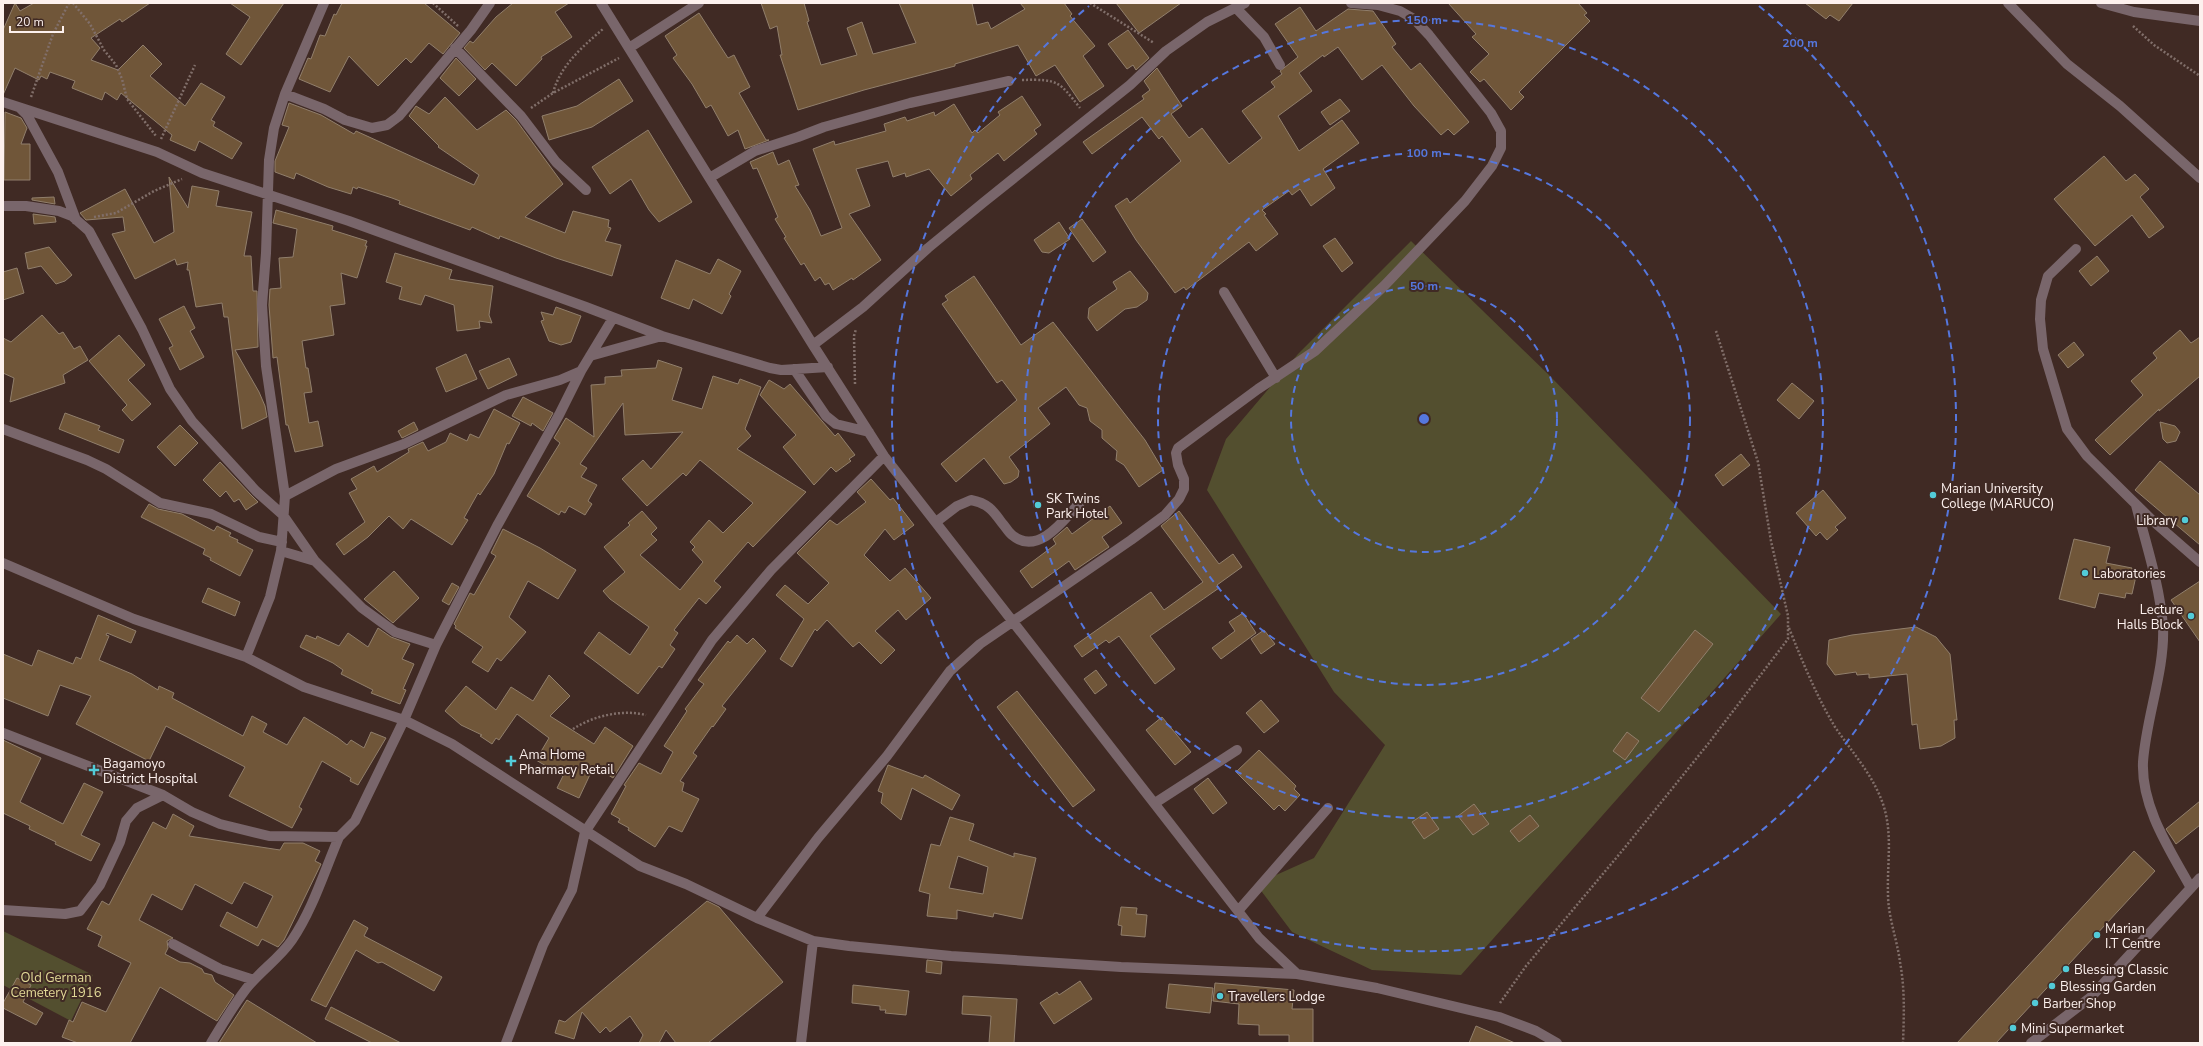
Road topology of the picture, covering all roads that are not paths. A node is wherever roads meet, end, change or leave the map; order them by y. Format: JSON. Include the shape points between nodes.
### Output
{"nodes":[{"id":1,"x":324,"y":3,"type":"edge"},
{"id":2,"x":490,"y":3,"type":"edge"},
{"id":3,"x":601,"y":3,"type":"edge"},
{"id":4,"x":699,"y":3,"type":"edge"},
{"id":5,"x":1245,"y":3,"type":"edge"},
{"id":6,"x":1351,"y":3,"type":"edge"},
{"id":7,"x":2008,"y":3,"type":"edge"},
{"id":8,"x":2101,"y":3,"type":"edge"},
{"id":9,"x":1236,"y":8,"type":"junction"},
{"id":10,"x":2200,"y":21,"type":"edge"},
{"id":11,"x":455,"y":48,"type":"junction"},
{"id":12,"x":631,"y":50,"type":"junction"},
{"id":13,"x":1280,"y":65,"type":"dead end"},
{"id":14,"x":1009,"y":81,"type":"road end"},
{"id":15,"x":285,"y":94,"type":"junction"},
{"id":16,"x":3,"y":102,"type":"edge"},
{"id":17,"x":18,"y":106,"type":"junction"},
{"id":18,"x":710,"y":177,"type":"junction"},
{"id":19,"x":2200,"y":178,"type":"edge"},
{"id":20,"x":586,"y":190,"type":"dead end"},
{"id":21,"x":268,"y":196,"type":"junction"},
{"id":22,"x":3,"y":206,"type":"edge"},
{"id":23,"x":74,"y":215,"type":"junction"},
{"id":24,"x":2076,"y":249,"type":"dead end"},
{"id":25,"x":1224,"y":292,"type":"dead end"},
{"id":26,"x":613,"y":318,"type":"junction"},
{"id":27,"x":662,"y":336,"type":"junction"},
{"id":28,"x":813,"y":345,"type":"junction"},
{"id":29,"x":590,"y":356,"type":"junction"},
{"id":30,"x":828,"y":367,"type":"junction"},
{"id":31,"x":794,"y":369,"type":"junction"},
{"id":32,"x":581,"y":371,"type":"junction"},
{"id":33,"x":1276,"y":378,"type":"junction"},
{"id":34,"x":3,"y":429,"type":"edge"},
{"id":35,"x":869,"y":432,"type":"junction"},
{"id":36,"x":884,"y":456,"type":"junction"},
{"id":37,"x":285,"y":496,"type":"junction"},
{"id":38,"x":1083,"y":499,"type":"dead end"},
{"id":39,"x":2136,"y":505,"type":"junction"},
{"id":40,"x":283,"y":515,"type":"junction"},
{"id":41,"x":936,"y":522,"type":"junction"},
{"id":42,"x":281,"y":546,"type":"junction"},
{"id":43,"x":315,"y":561,"type":"junction"},
{"id":44,"x":2200,"y":562,"type":"edge"},
{"id":45,"x":3,"y":563,"type":"edge"},
{"id":46,"x":1012,"y":622,"type":"junction"},
{"id":47,"x":436,"y":646,"type":"junction"},
{"id":48,"x":246,"y":657,"type":"junction"},
{"id":49,"x":404,"y":720,"type":"junction"},
{"id":50,"x":3,"y":733,"type":"edge"},
{"id":51,"x":1237,"y":750,"type":"dead end"},
{"id":52,"x":163,"y":795,"type":"junction"},
{"id":53,"x":1155,"y":803,"type":"junction"},
{"id":54,"x":1328,"y":808,"type":"dead end"},
{"id":55,"x":585,"y":832,"type":"junction"},
{"id":56,"x":338,"y":837,"type":"junction"},
{"id":57,"x":2200,"y":878,"type":"edge"},
{"id":58,"x":2191,"y":888,"type":"junction"},
{"id":59,"x":3,"y":910,"type":"edge"},
{"id":60,"x":1238,"y":911,"type":"junction"},
{"id":61,"x":757,"y":918,"type":"junction"},
{"id":62,"x":813,"y":941,"type":"junction"},
{"id":63,"x":173,"y":944,"type":"dead end"},
{"id":64,"x":1297,"y":974,"type":"junction"},
{"id":65,"x":254,"y":980,"type":"junction"},
{"id":66,"x":211,"y":1043,"type":"edge"},
{"id":67,"x":506,"y":1043,"type":"edge"},
{"id":68,"x":801,"y":1043,"type":"edge"},
{"id":69,"x":1557,"y":1043,"type":"edge"},
{"id":70,"x":2031,"y":1043,"type":"edge"}],
"edges":[{"from":1,"to":15,"type":"street"},
{"from":2,"to":11,"type":"street"},
{"from":3,"to":12,"type":"street"},
{"from":4,"to":12,"type":"street"},
{"from":5,"to":9,"type":"street"},
{"from":6,"to":33,"type":"street","via":[[1400,10],[1414,19],[1491,113],[1501,131],[1501,148],[1492,166],[1465,201],[1384,286],[1315,351]]},
{"from":7,"to":19,"type":"street","via":[[2067,64],[2120,106]]},
{"from":8,"to":10,"type":"street","via":[[2134,12]]},
{"from":9,"to":13,"type":"street","via":[[1264,37]]},
{"from":9,"to":28,"type":"street","via":[[1208,22],[1166,51],[1130,85],[928,248],[863,307]]},
{"from":11,"to":15,"type":"street","via":[[399,116],[387,125],[372,128],[361,126]]},
{"from":11,"to":20,"type":"street","via":[[522,116],[556,162]]},
{"from":12,"to":18,"type":"street"},
{"from":14,"to":18,"type":"street","via":[[910,103],[824,127],[755,151]]},
{"from":15,"to":21,"type":"street","via":[[274,128],[269,160]]},
{"from":16,"to":17,"type":"street"},
{"from":17,"to":21,"type":"street","via":[[156,152],[202,173]]},
{"from":17,"to":23,"type":"street","via":[[27,115],[58,172]]},
{"from":18,"to":28,"type":"street"},
{"from":21,"to":26,"type":"street","via":[[349,221]]},
{"from":21,"to":37,"type":"street","via":[[262,305],[266,366]]},
{"from":22,"to":23,"type":"street","via":[[26,206]]},
{"from":23,"to":40,"type":"street","via":[[96,242],[170,389],[192,421],[256,491]]},
{"from":24,"to":39,"type":"street","via":[[2058,265],[2046,282],[2040,313],[2043,349],[2067,429],[2087,456]]},
{"from":25,"to":33,"type":"street"},
{"from":26,"to":27,"type":"street"},
{"from":26,"to":29,"type":"street"},
{"from":27,"to":29,"type":"street"},
{"from":27,"to":31,"type":"street","via":[[770,368]]},
{"from":28,"to":30,"type":"street"},
{"from":29,"to":32,"type":"street"},
{"from":30,"to":31,"type":"street"},
{"from":30,"to":35,"type":"street"},
{"from":31,"to":35,"type":"street","via":[[826,416],[836,424]]},
{"from":32,"to":37,"type":"street","via":[[560,380],[506,395],[404,444],[336,469]]},
{"from":32,"to":47,"type":"street","via":[[497,526]]},
{"from":33,"to":46,"type":"street","via":[[1178,448],[1176,457],[1184,479],[1184,489],[1165,515]]},
{"from":34,"to":42,"type":"street","via":[[87,460],[160,503],[211,514]]},
{"from":35,"to":36,"type":"street"},
{"from":36,"to":41,"type":"street"},
{"from":36,"to":55,"type":"street","via":[[755,587],[712,640]]},
{"from":37,"to":40,"type":"street"},
{"from":38,"to":41,"type":"street","via":[[1048,536],[1035,541],[1027,542],[1012,535],[989,506],[971,500],[957,506]]},
{"from":39,"to":44,"type":"street"},
{"from":39,"to":58,"type":"street","via":[[2163,626],[2163,647],[2143,762],[2144,783],[2149,803],[2169,848]]},
{"from":40,"to":42,"type":"street"},
{"from":40,"to":43,"type":"street"},
{"from":41,"to":46,"type":"street"},
{"from":42,"to":43,"type":"street"},
{"from":42,"to":48,"type":"street","via":[[270,597]]},
{"from":43,"to":47,"type":"street","via":[[362,608],[395,632]]},
{"from":45,"to":48,"type":"street","via":[[140,622]]},
{"from":46,"to":53,"type":"street"},
{"from":46,"to":61,"type":"street","via":[[980,644],[950,672],[887,756],[818,838]]},
{"from":47,"to":49,"type":"street"},
{"from":48,"to":49,"type":"street","via":[[304,687]]},
{"from":49,"to":55,"type":"street","via":[[452,744]]},
{"from":49,"to":56,"type":"street","via":[[355,821]]},
{"from":50,"to":52,"type":"street"},
{"from":51,"to":53,"type":"street"},
{"from":52,"to":56,"type":"street","via":[[192,812],[220,824],[269,836]]},
{"from":52,"to":59,"type":"street","via":[[137,808],[126,821],[120,842],[100,885],[80,911],[65,914]]},
{"from":53,"to":60,"type":"street"},
{"from":54,"to":60,"type":"street"},
{"from":55,"to":61,"type":"street","via":[[640,866],[686,884]]},
{"from":55,"to":67,"type":"street","via":[[572,890],[543,945]]},
{"from":56,"to":65,"type":"street","via":[[306,915],[292,940],[280,956]]},
{"from":57,"to":58,"type":"street"},
{"from":58,"to":70,"type":"street","via":[[2091,997]]},
{"from":60,"to":64,"type":"street","via":[[1259,938]]},
{"from":61,"to":62,"type":"street"},
{"from":62,"to":64,"type":"street","via":[[951,956],[1121,967]]},
{"from":62,"to":68,"type":"street"},
{"from":63,"to":65,"type":"street","via":[[220,969]]},
{"from":64,"to":69,"type":"street","via":[[1377,988],[1493,1015],[1536,1031]]},
{"from":65,"to":66,"type":"street"}]}
